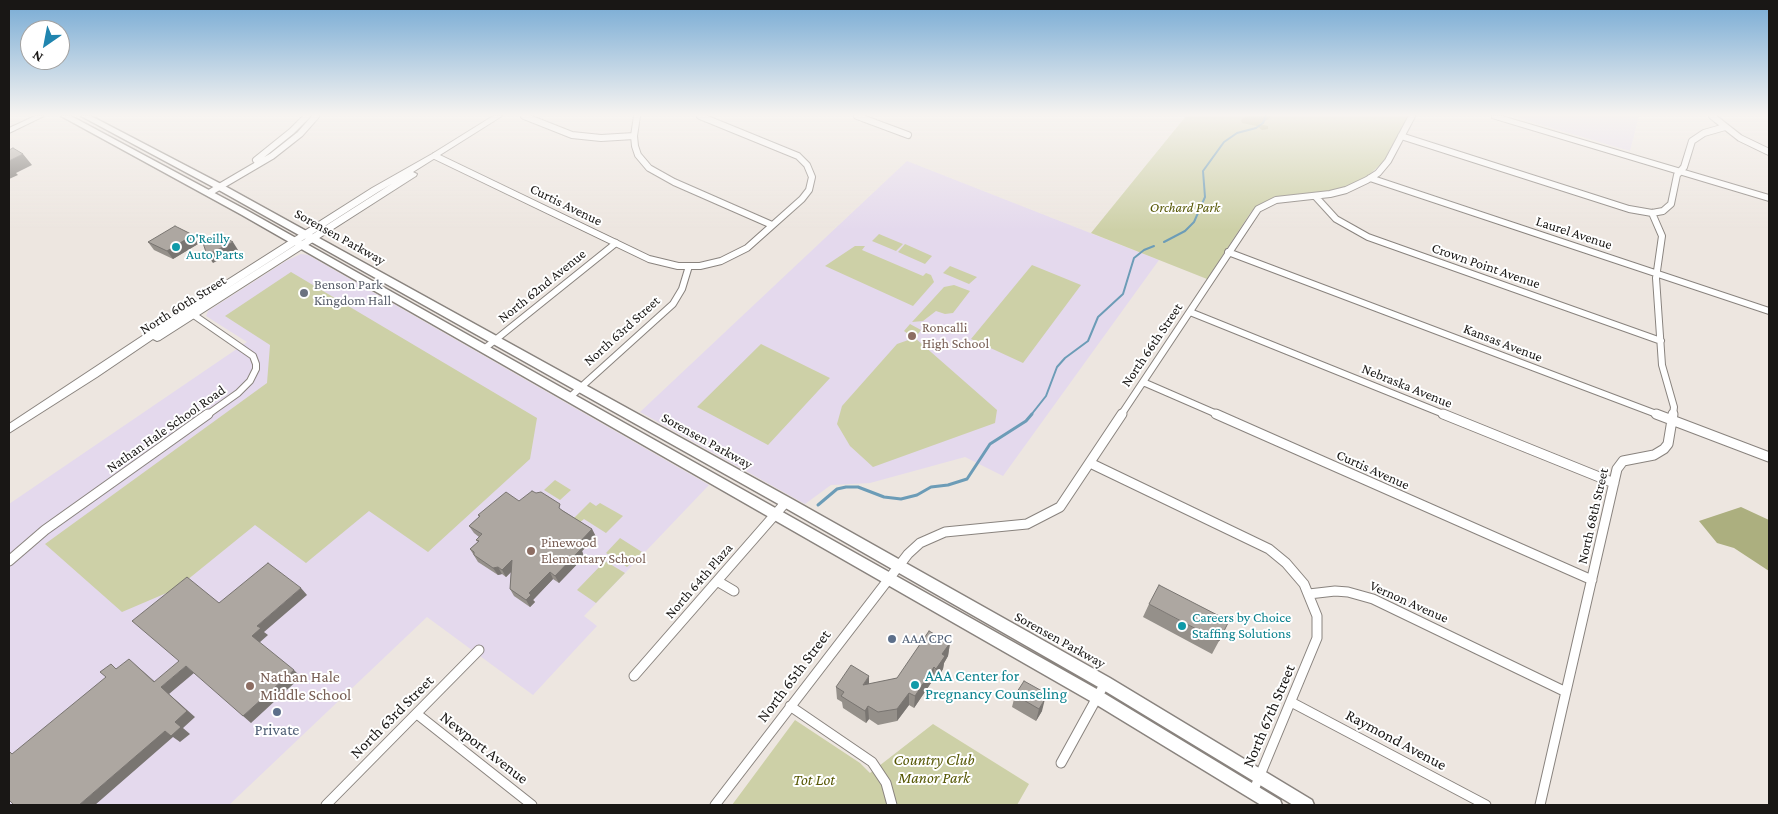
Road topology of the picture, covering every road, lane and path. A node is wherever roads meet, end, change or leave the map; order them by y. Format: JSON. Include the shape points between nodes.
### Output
{"nodes":[{"id":1,"x":138,"y":154,"type":"edge"},
{"id":2,"x":152,"y":154,"type":"edge"},
{"id":3,"x":264,"y":154,"type":"edge"},
{"id":4,"x":275,"y":154,"type":"edge"},
{"id":5,"x":438,"y":154,"type":"edge"},
{"id":6,"x":638,"y":154,"type":"edge"},
{"id":7,"x":793,"y":154,"type":"edge"},
{"id":8,"x":1392,"y":154,"type":"edge"},
{"id":9,"x":1457,"y":154,"type":"edge"},
{"id":10,"x":1622,"y":154,"type":"edge"},
{"id":11,"x":1688,"y":154,"type":"edge"},
{"id":12,"x":435,"y":156,"type":"junction"},
{"id":13,"x":1680,"y":171,"type":"junction"},
{"id":14,"x":1370,"y":178,"type":"junction"},
{"id":15,"x":212,"y":188,"type":"junction"},
{"id":16,"x":1315,"y":196,"type":"junction"},
{"id":17,"x":1769,"y":198,"type":"edge"},
{"id":18,"x":1652,"y":213,"type":"junction"},
{"id":19,"x":772,"y":225,"type":"junction"},
{"id":20,"x":304,"y":240,"type":"junction"},
{"id":21,"x":616,"y":243,"type":"junction"},
{"id":22,"x":1228,"y":252,"type":"junction"},
{"id":23,"x":689,"y":266,"type":"junction"},
{"id":24,"x":1656,"y":274,"type":"junction"},
{"id":25,"x":1769,"y":311,"type":"edge"},
{"id":26,"x":1190,"y":312,"type":"junction"},
{"id":27,"x":190,"y":313,"type":"junction"},
{"id":28,"x":495,"y":340,"type":"junction"},
{"id":29,"x":1661,"y":341,"type":"junction"},
{"id":30,"x":484,"y":349,"type":"junction"},
{"id":31,"x":1143,"y":382,"type":"junction"},
{"id":32,"x":580,"y":388,"type":"junction"},
{"id":33,"x":570,"y":397,"type":"junction"},
{"id":34,"x":1672,"y":420,"type":"junction"},
{"id":35,"x":9,"y":429,"type":"edge"},
{"id":36,"x":1769,"y":457,"type":"edge"},
{"id":37,"x":1090,"y":463,"type":"junction"},
{"id":38,"x":1614,"y":483,"type":"junction"},
{"id":39,"x":786,"y":502,"type":"junction"},
{"id":40,"x":776,"y":514,"type":"junction"},
{"id":41,"x":9,"y":561,"type":"edge"},
{"id":42,"x":897,"y":566,"type":"junction"},
{"id":43,"x":888,"y":578,"type":"junction"},
{"id":44,"x":1592,"y":580,"type":"junction"},
{"id":45,"x":717,"y":581,"type":"junction"},
{"id":46,"x":734,"y":591,"type":"dead end"},
{"id":47,"x":1309,"y":594,"type":"junction"},
{"id":48,"x":479,"y":650,"type":"dead end"},
{"id":49,"x":634,"y":676,"type":"dead end"},
{"id":50,"x":1105,"y":683,"type":"junction"},
{"id":51,"x":1566,"y":692,"type":"junction"},
{"id":52,"x":1097,"y":698,"type":"junction"},
{"id":53,"x":1291,"y":702,"type":"junction"},
{"id":54,"x":790,"y":706,"type":"junction"},
{"id":55,"x":417,"y":714,"type":"junction"},
{"id":56,"x":1061,"y":763,"type":"dead end"},
{"id":57,"x":1260,"y":776,"type":"junction"},
{"id":58,"x":1253,"y":792,"type":"junction"},
{"id":59,"x":525,"y":803,"type":"edge"},
{"id":60,"x":326,"y":805,"type":"edge"},
{"id":61,"x":715,"y":805,"type":"edge"},
{"id":62,"x":892,"y":805,"type":"edge"},
{"id":63,"x":1275,"y":805,"type":"edge"},
{"id":64,"x":1307,"y":805,"type":"edge"},
{"id":65,"x":1486,"y":805,"type":"edge"},
{"id":66,"x":1540,"y":805,"type":"edge"}],
"edges":[{"from":1,"to":15,"type":"main road","name":"Sorensen Parkway"},
{"from":2,"to":15,"type":"main road","name":"Sorensen Parkway"},
{"from":3,"to":15,"type":"street"},
{"from":4,"to":15,"type":"street"},
{"from":5,"to":12,"type":"main road","name":"North 60th Street"},
{"from":6,"to":19,"type":"street","via":[[654,171]]},
{"from":7,"to":19,"type":"street","via":[[805,162],[812,181],[806,194]]},
{"from":8,"to":14,"type":"street","name":"North 66th Street"},
{"from":9,"to":18,"type":"street","via":[[1629,209]]},
{"from":10,"to":13,"type":"main road"},
{"from":11,"to":13,"type":"street"},
{"from":12,"to":20,"type":"main road","name":"North 60th Street","via":[[400,183]]},
{"from":12,"to":21,"type":"street","name":"Curtis Avenue"},
{"from":13,"to":17,"type":"main road"},
{"from":13,"to":18,"type":"street","via":[[1669,208]]},
{"from":14,"to":16,"type":"street","name":"North 66th Street","via":[[1346,190]]},
{"from":14,"to":24,"type":"street","name":"Laurel Avenue"},
{"from":15,"to":20,"type":"main road","name":"Sorensen Parkway"},
{"from":16,"to":22,"type":"street","name":"North 66th Street","via":[[1276,200],[1258,210]]},
{"from":16,"to":29,"type":"street","name":"Crown Point Avenue","via":[[1336,219],[1368,237]]},
{"from":18,"to":24,"type":"street","name":"North 68th Street","via":[[1662,236]]},
{"from":19,"to":23,"type":"street","via":[[732,257],[711,264]]},
{"from":20,"to":27,"type":"main road","name":"North 60th Street"},
{"from":20,"to":28,"type":"main road","name":"Sorensen Parkway"},
{"from":20,"to":30,"type":"main road","name":"Sorensen Parkway"},
{"from":21,"to":23,"type":"street","name":"Curtis Avenue","via":[[659,263]]},
{"from":21,"to":28,"type":"street","name":"North 62nd Avenue"},
{"from":22,"to":26,"type":"street","name":"North 66th Street"},
{"from":22,"to":34,"type":"street","name":"Kansas Avenue"},
{"from":23,"to":32,"type":"street","name":"North 63rd Street","via":[[682,290],[673,304]]},
{"from":24,"to":25,"type":"street","name":"Laurel Avenue"},
{"from":24,"to":29,"type":"street","name":"North 68th Street"},
{"from":26,"to":31,"type":"street","name":"North 66th Street"},
{"from":26,"to":38,"type":"street","name":"Nebraska Avenue"},
{"from":27,"to":35,"type":"main road","name":"North 60th Street"},
{"from":27,"to":41,"type":"street","name":"Nathan Hale School Road","via":[[253,356],[256,369],[250,381],[238,393],[51,525]]},
{"from":28,"to":30,"type":"street","name":"North 62nd Avenue"},
{"from":28,"to":32,"type":"main road","name":"Sorensen Parkway"},
{"from":29,"to":34,"type":"street","name":"North 68th Street","via":[[1664,373],[1674,407]]},
{"from":30,"to":33,"type":"main road","name":"Sorensen Parkway"},
{"from":31,"to":37,"type":"street","name":"North 66th Street"},
{"from":31,"to":44,"type":"street","name":"Curtis Avenue"},
{"from":32,"to":33,"type":"street","name":"North 63rd Street"},
{"from":32,"to":39,"type":"main road","name":"Sorensen Parkway"},
{"from":33,"to":40,"type":"main road","name":"Sorensen Parkway"},
{"from":34,"to":36,"type":"street","name":"Kansas Avenue"},
{"from":34,"to":38,"type":"street","name":"North 68th Street","via":[[1664,450],[1623,461],[1617,469]]},
{"from":37,"to":42,"type":"street","name":"North 66th Street","via":[[1060,507],[1033,522],[945,532],[920,543]]},
{"from":37,"to":47,"type":"street","via":[[1269,549],[1291,568]]},
{"from":38,"to":44,"type":"street","name":"North 68th Street"},
{"from":39,"to":40,"type":"street","name":"North 64th Plaza"},
{"from":39,"to":42,"type":"main road","name":"Sorensen Parkway"},
{"from":40,"to":43,"type":"main road","name":"Sorensen Parkway"},
{"from":40,"to":45,"type":"street","name":"North 64th Plaza"},
{"from":42,"to":43,"type":"street","name":"North 65th Street"},
{"from":42,"to":50,"type":"main road","name":"Sorensen Parkway"},
{"from":43,"to":52,"type":"main road","name":"Sorensen Parkway"},
{"from":43,"to":54,"type":"street","name":"North 65th Street"},
{"from":44,"to":51,"type":"street","name":"North 68th Street"},
{"from":45,"to":46,"type":"street"},
{"from":45,"to":49,"type":"street","name":"North 64th Plaza"},
{"from":47,"to":51,"type":"street","name":"Vernon Avenue","via":[[1348,592],[1373,599]]},
{"from":47,"to":53,"type":"street","name":"North 67th Street","via":[[1316,616],[1317,638]]},
{"from":48,"to":55,"type":"street","name":"North 63rd Street"},
{"from":50,"to":52,"type":"street"},
{"from":50,"to":57,"type":"main road","name":"Sorensen Parkway"},
{"from":51,"to":66,"type":"street","name":"North 68th Street"},
{"from":52,"to":56,"type":"street"},
{"from":52,"to":58,"type":"main road","name":"Sorensen Parkway"},
{"from":53,"to":57,"type":"street","name":"North 67th Street"},
{"from":53,"to":65,"type":"street","name":"Raymond Avenue"},
{"from":54,"to":61,"type":"street","name":"North 65th Street"},
{"from":54,"to":62,"type":"street","via":[[872,762],[886,783]]},
{"from":55,"to":59,"type":"street","name":"Newport Avenue"},
{"from":55,"to":60,"type":"street","name":"North 63rd Street"},
{"from":57,"to":58,"type":"street","name":"North 67th Street"},
{"from":57,"to":64,"type":"main road","name":"Sorensen Parkway"},
{"from":58,"to":63,"type":"main road","name":"Sorensen Parkway"}]}
